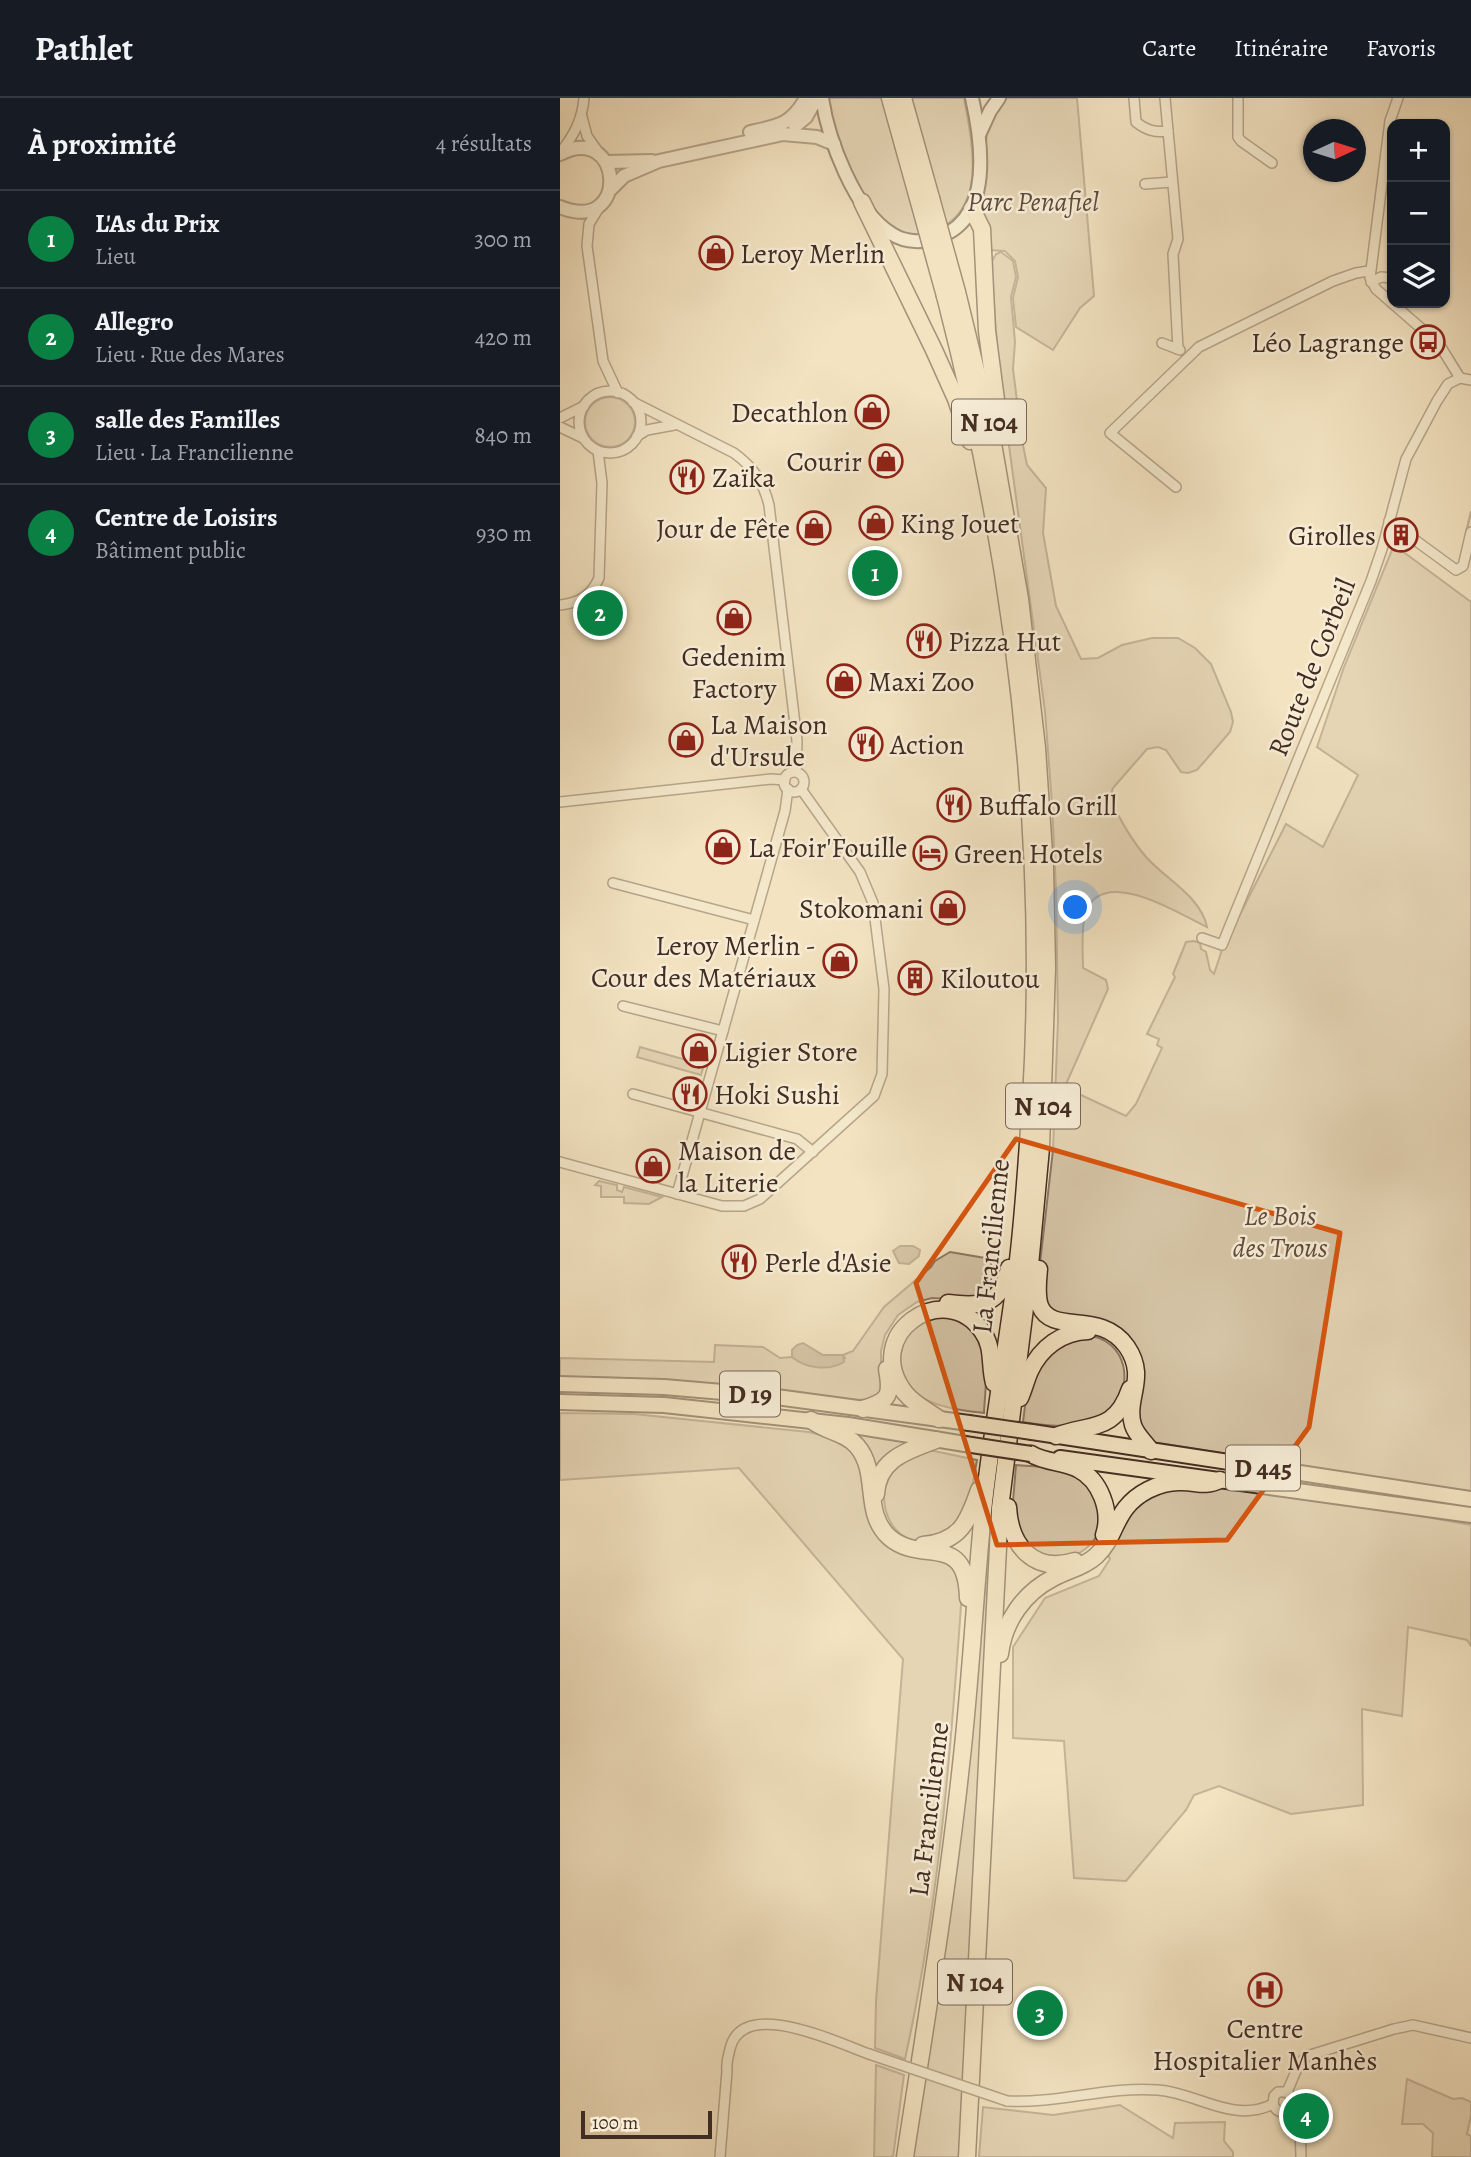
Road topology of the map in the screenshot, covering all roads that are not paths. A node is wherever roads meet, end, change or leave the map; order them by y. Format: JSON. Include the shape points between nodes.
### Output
{"nodes":[{"id":1,"x":584,"y":98,"type":"edge"},
{"id":2,"x":806,"y":98,"type":"edge"},
{"id":3,"x":817,"y":98,"type":"edge"},
{"id":4,"x":822,"y":98,"type":"edge"},
{"id":5,"x":890,"y":98,"type":"edge"},
{"id":6,"x":903,"y":98,"type":"edge"},
{"id":7,"x":972,"y":98,"type":"edge"},
{"id":8,"x":999,"y":98,"type":"edge"},
{"id":9,"x":1134,"y":98,"type":"edge"},
{"id":10,"x":1165,"y":98,"type":"edge"},
{"id":11,"x":1238,"y":98,"type":"edge"},
{"id":12,"x":1398,"y":98,"type":"edge"},
{"id":13,"x":582,"y":117,"type":"junction"},
{"id":14,"x":1168,"y":131,"type":"junction"},
{"id":15,"x":783,"y":134,"type":"junction"},
{"id":16,"x":979,"y":136,"type":"junction"},
{"id":17,"x":834,"y":144,"type":"junction"},
{"id":18,"x":729,"y":145,"type":"junction"},
{"id":19,"x":560,"y":154,"type":"edge"},
{"id":20,"x":604,"y":159,"type":"junction"},
{"id":21,"x":659,"y":161,"type":"junction"},
{"id":22,"x":1272,"y":163,"type":"dead end"},
{"id":23,"x":1172,"y":182,"type":"junction"},
{"id":24,"x":1145,"y":184,"type":"dead end"},
{"id":25,"x":611,"y":189,"type":"junction"},
{"id":26,"x":862,"y":202,"type":"junction"},
{"id":27,"x":600,"y":205,"type":"junction"},
{"id":28,"x":560,"y":207,"type":"edge"},
{"id":29,"x":972,"y":209,"type":"junction"},
{"id":30,"x":1369,"y":271,"type":"junction"},
{"id":31,"x":1387,"y":278,"type":"edge"},
{"id":32,"x":1371,"y":282,"type":"junction"},
{"id":33,"x":951,"y":294,"type":"junction"},
{"id":34,"x":1387,"y":294,"type":"edge"},
{"id":35,"x":1406,"y":308,"type":"edge"},
{"id":36,"x":1162,"y":343,"type":"dead end"},
{"id":37,"x":1178,"y":349,"type":"junction"},
{"id":38,"x":1189,"y":358,"type":"junction"},
{"id":39,"x":1460,"y":377,"type":"junction"},
{"id":40,"x":1471,"y":380,"type":"edge"},
{"id":41,"x":618,"y":393,"type":"junction"},
{"id":42,"x":633,"y":402,"type":"junction"},
{"id":43,"x":584,"y":406,"type":"junction"},
{"id":44,"x":560,"y":418,"type":"edge"},
{"id":45,"x":674,"y":425,"type":"junction"},
{"id":46,"x":560,"y":427,"type":"edge"},
{"id":47,"x":637,"y":436,"type":"junction"},
{"id":48,"x":583,"y":438,"type":"junction"},
{"id":49,"x":598,"y":451,"type":"junction"},
{"id":50,"x":611,"y":453,"type":"junction"},
{"id":51,"x":984,"y":464,"type":"junction"},
{"id":52,"x":602,"y":474,"type":"junction"},
{"id":53,"x":1176,"y":486,"type":"dead end"},
{"id":54,"x":1389,"y":521,"type":"junction"},
{"id":55,"x":1471,"y":531,"type":"edge"},
{"id":56,"x":1013,"y":553,"type":"junction"},
{"id":57,"x":560,"y":605,"type":"edge"},
{"id":58,"x":793,"y":784,"type":"junction"},
{"id":59,"x":560,"y":802,"type":"edge"},
{"id":60,"x":613,"y":883,"type":"dead end"},
{"id":61,"x":754,"y":920,"type":"junction"},
{"id":62,"x":1202,"y":938,"type":"dead end"},
{"id":63,"x":623,"y":1006,"type":"dead end"},
{"id":64,"x":723,"y":1031,"type":"junction"},
{"id":65,"x":633,"y":1094,"type":"dead end"},
{"id":66,"x":700,"y":1113,"type":"junction"},
{"id":67,"x":813,"y":1152,"type":"junction"},
{"id":68,"x":560,"y":1162,"type":"edge"},
{"id":69,"x":677,"y":1194,"type":"junction"},
{"id":70,"x":1036,"y":1207,"type":"junction"},
{"id":71,"x":1019,"y":1244,"type":"junction"},
{"id":72,"x":560,"y":1384,"type":"edge"},
{"id":73,"x":998,"y":1395,"type":"junction"},
{"id":74,"x":560,"y":1402,"type":"edge"},
{"id":75,"x":1013,"y":1404,"type":"junction"},
{"id":76,"x":863,"y":1409,"type":"junction"},
{"id":77,"x":939,"y":1419,"type":"junction"},
{"id":78,"x":811,"y":1420,"type":"junction"},
{"id":79,"x":1002,"y":1427,"type":"joint"},
{"id":80,"x":1056,"y":1436,"type":"junction"},
{"id":81,"x":936,"y":1440,"type":"junction"},
{"id":82,"x":999,"y":1449,"type":"joint"},
{"id":83,"x":1151,"y":1451,"type":"junction"},
{"id":84,"x":1031,"y":1454,"type":"junction"},
{"id":85,"x":988,"y":1472,"type":"junction"},
{"id":86,"x":1220,"y":1480,"type":"junction"},
{"id":87,"x":1002,"y":1490,"type":"junction"},
{"id":88,"x":1471,"y":1499,"type":"edge"},
{"id":89,"x":1471,"y":1515,"type":"edge"},
{"id":90,"x":975,"y":1619,"type":"junction"},
{"id":91,"x":992,"y":1675,"type":"junction"},
{"id":92,"x":1471,"y":2038,"type":"edge"},
{"id":93,"x":1287,"y":2092,"type":"junction"},
{"id":94,"x":1273,"y":2104,"type":"junction"},
{"id":95,"x":1291,"y":2109,"type":"junction"},
{"id":96,"x":720,"y":2157,"type":"edge"},
{"id":97,"x":905,"y":2157,"type":"edge"},
{"id":98,"x":967,"y":2157,"type":"edge"},
{"id":99,"x":1301,"y":2157,"type":"edge"}],
"edges":[{"from":1,"to":13,"type":"street"},
{"from":2,"to":18,"type":"street","via":[[787,122],[737,135]]},
{"from":3,"to":15,"type":"street","via":[[806,117]]},
{"from":4,"to":17,"type":"street"},
{"from":5,"to":33,"type":"highway","name":"La Francilienne","number":"N 104","bridge":true},
{"from":6,"to":33,"type":"highway","name":"La Francilienne","number":"N 104","bridge":true},
{"from":7,"to":16,"type":"street"},
{"from":8,"to":16,"type":"street"},
{"from":9,"to":14,"type":"street","via":[[1136,122],[1158,132]]},
{"from":10,"to":14,"type":"street"},
{"from":11,"to":22,"type":"street","via":[[1238,137]]},
{"from":12,"to":30,"type":"street"},
{"from":13,"to":19,"type":"street"},
{"from":13,"to":20,"type":"street","via":[[587,136]]},
{"from":14,"to":23,"type":"street"},
{"from":15,"to":17,"type":"street","via":[[817,137]]},
{"from":15,"to":18,"type":"street"},
{"from":16,"to":29,"type":"street"},
{"from":17,"to":26,"type":"street"},
{"from":18,"to":21,"type":"street"},
{"from":19,"to":20,"type":"street","via":[[579,147]]},
{"from":20,"to":21,"type":"street"},
{"from":20,"to":25,"type":"street"},
{"from":21,"to":25,"type":"street","via":[[624,176]]},
{"from":23,"to":24,"type":"street"},
{"from":23,"to":37,"type":"street","via":[[1178,239],[1173,254]]},
{"from":25,"to":27,"type":"street"},
{"from":26,"to":29,"type":"street","via":[[893,235],[918,241],[947,234]]},
{"from":26,"to":51,"type":"highway","via":[[956,399],[974,452]]},
{"from":27,"to":28,"type":"street","via":[[576,213]]},
{"from":27,"to":41,"type":"street","via":[[589,224],[587,246],[603,361]]},
{"from":29,"to":56,"type":"highway","via":[[982,229],[994,393],[1016,530]]},
{"from":30,"to":32,"type":"street"},
{"from":30,"to":38,"type":"street","via":[[1345,276],[1288,302],[1199,347]]},
{"from":31,"to":32,"type":"street"},
{"from":32,"to":34,"type":"street"},
{"from":33,"to":51,"type":"highway","name":"La Francilienne","number":"N 104"},
{"from":33,"to":56,"type":"highway","name":"La Francilienne","number":"N 104","via":[[991,432]]},
{"from":35,"to":39,"type":"street","via":[[1439,344]]},
{"from":36,"to":37,"type":"street"},
{"from":37,"to":38,"type":"street"},
{"from":38,"to":53,"type":"street","via":[[1110,433]]},
{"from":39,"to":40,"type":"street"},
{"from":39,"to":54,"type":"street","name":"Route de Corbeil","via":[[1448,384],[1406,459]]},
{"from":41,"to":42,"type":"street"},
{"from":41,"to":43,"type":"street","via":[[604,392]]},
{"from":42,"to":45,"type":"street"},
{"from":42,"to":47,"type":"street","via":[[640,418]]},
{"from":43,"to":44,"type":"street"},
{"from":43,"to":48,"type":"street","via":[[579,422]]},
{"from":45,"to":47,"type":"street"},
{"from":45,"to":58,"type":"street","via":[[734,453],[763,484],[797,741]]},
{"from":46,"to":48,"type":"street"},
{"from":47,"to":50,"type":"street","via":[[626,448]]},
{"from":48,"to":49,"type":"street"},
{"from":49,"to":50,"type":"street"},
{"from":49,"to":52,"type":"street"},
{"from":50,"to":52,"type":"street"},
{"from":51,"to":71,"type":"highway","name":"La Francilienne","number":"N 104","via":[[1017,682],[1031,867],[1031,1094]]},
{"from":52,"to":57,"type":"street","via":[[599,578],[585,598]]},
{"from":54,"to":55,"type":"street","via":[[1456,570],[1463,566]]},
{"from":54,"to":62,"type":"street","name":"Route de Corbeil","via":[[1375,571],[1222,945]]},
{"from":56,"to":70,"type":"highway","name":"La Francilienne","number":"N 104","via":[[1032,694],[1045,868],[1046,1005]]},
{"from":58,"to":59,"type":"street","via":[[771,779]]},
{"from":58,"to":61,"type":"street"},
{"from":58,"to":67,"type":"street","via":[[811,801],[870,892],[884,989],[879,1085],[868,1102]]},
{"from":60,"to":61,"type":"street"},
{"from":61,"to":64,"type":"street"},
{"from":63,"to":64,"type":"street"},
{"from":64,"to":66,"type":"street"},
{"from":65,"to":66,"type":"street"},
{"from":66,"to":67,"type":"street","via":[[797,1139]]},
{"from":66,"to":69,"type":"street"},
{"from":67,"to":69,"type":"street","via":[[767,1194],[744,1206],[729,1207]]},
{"from":68,"to":69,"type":"street"},
{"from":70,"to":75,"type":"highway","name":"La Francilienne","number":"N 104"},
{"from":70,"to":83,"type":"highway","via":[[1042,1222],[1040,1306],[1053,1321],[1101,1326],[1126,1346],[1137,1377],[1132,1423]]},
{"from":71,"to":73,"type":"highway","name":"La Francilienne","number":"N 104"},
{"from":71,"to":76,"type":"highway","via":[[994,1298],[976,1306],[932,1304],[903,1318],[888,1344],[888,1396]]},
{"from":72,"to":76,"type":"main road","number":"D 19","via":[[664,1387]]},
{"from":73,"to":77,"type":"highway","via":[[990,1347],[974,1321],[947,1310],[918,1315],[899,1333],[892,1360],[903,1390]]},
{"from":73,"to":85,"type":"highway","name":"La Francilienne","number":"N 104"},
{"from":74,"to":78,"type":"main road","number":"D 19","via":[[664,1405]]},
{"from":75,"to":80,"type":"highway","via":[[1035,1361],[1053,1342],[1083,1331],[1104,1333],[1121,1349],[1130,1369],[1125,1401],[1100,1424]]},
{"from":75,"to":87,"type":"highway","name":"La Francilienne","number":"N 104"},
{"from":76,"to":77,"type":"main road","number":"D 19"},
{"from":77,"to":79,"type":"main road","number":"D 19","bridge":true},
{"from":78,"to":81,"type":"main road","number":"D 19"},
{"from":78,"to":90,"type":"highway","via":[[821,1429],[849,1438],[863,1455],[873,1510],[886,1534],[908,1548],[936,1551],[960,1563]]},
{"from":79,"to":80,"type":"main road","number":"D 445","bridge":true},
{"from":80,"to":83,"type":"main road","number":"D 445"},
{"from":81,"to":82,"type":"main road","number":"D 19","bridge":true},
{"from":81,"to":85,"type":"highway","via":[[909,1449],[879,1477],[877,1510],[897,1538],[937,1544],[956,1534],[971,1514]]},
{"from":82,"to":84,"type":"main road","number":"D 445","bridge":true},
{"from":83,"to":88,"type":"main road","number":"D 445"},
{"from":84,"to":86,"type":"main road","number":"D 445"},
{"from":84,"to":87,"type":"highway","via":[[1076,1468],[1094,1483],[1108,1518],[1101,1542],[1073,1562],[1061,1565],[1036,1559],[1015,1541]]},
{"from":85,"to":90,"type":"highway","name":"La Francilienne","number":"N 104"},
{"from":86,"to":89,"type":"main road","number":"D 445"},
{"from":86,"to":91,"type":"highway","via":[[1208,1486],[1162,1485],[1136,1497],[1095,1557],[1053,1578],[1023,1601],[1009,1622]]},
{"from":87,"to":91,"type":"highway","name":"La Francilienne","number":"N 104"},
{"from":90,"to":97,"type":"highway","name":"La Francilienne","number":"N 104","via":[[954,1825]]},
{"from":91,"to":98,"type":"highway","name":"La Francilienne","number":"N 104"},
{"from":92,"to":93,"type":"street","via":[[1413,2025],[1394,2029],[1307,2056]]},
{"from":93,"to":94,"type":"street","via":[[1278,2092]]},
{"from":93,"to":95,"type":"street","via":[[1294,2101]]},
{"from":94,"to":95,"type":"street","via":[[1279,2112]]},
{"from":94,"to":96,"type":"street","bridge":true,"via":[[1242,2111],[1171,2092],[1132,2090],[1007,2101],[792,2026],[760,2025],[735,2036],[731,2043]]},
{"from":95,"to":99,"type":"street","via":[[1300,2123]]}]}
